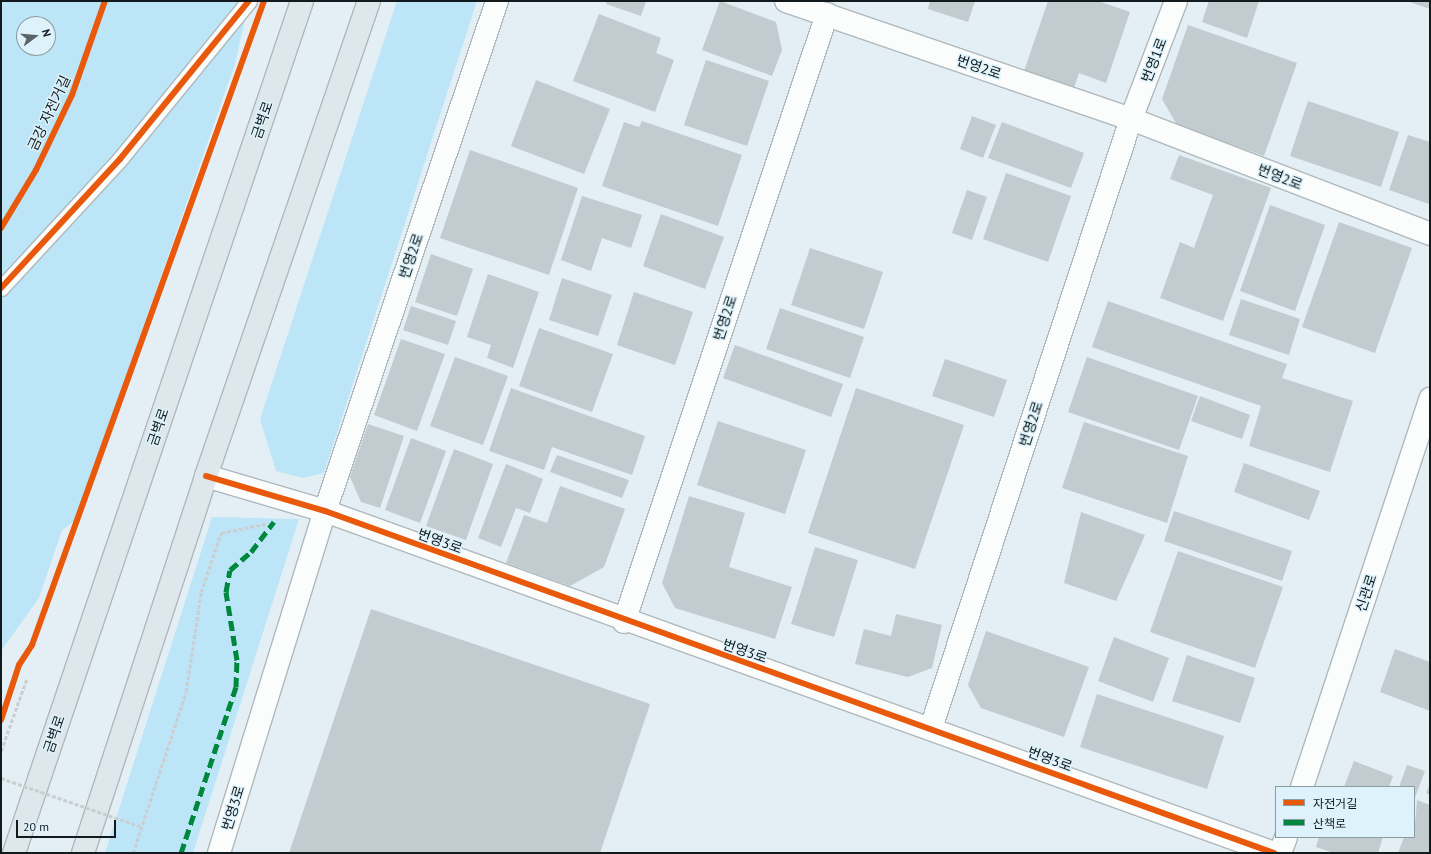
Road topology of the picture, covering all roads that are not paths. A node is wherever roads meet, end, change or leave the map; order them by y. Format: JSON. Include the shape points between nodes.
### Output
{"nodes":[{"id":1,"x":249,"y":1,"type":"edge"},
{"id":2,"x":302,"y":1,"type":"edge"},
{"id":3,"x":369,"y":1,"type":"edge"},
{"id":4,"x":497,"y":1,"type":"edge"},
{"id":5,"x":786,"y":1,"type":"edge"},
{"id":6,"x":1176,"y":1,"type":"edge"},
{"id":7,"x":826,"y":14,"type":"junction"},
{"id":8,"x":1131,"y":119,"type":"junction"},
{"id":9,"x":1430,"y":234,"type":"edge"},
{"id":10,"x":1,"y":288,"type":"edge"},
{"id":11,"x":1430,"y":399,"type":"edge"},
{"id":12,"x":206,"y":476,"type":"junction"},
{"id":13,"x":325,"y":511,"type":"junction"},
{"id":14,"x":624,"y":622,"type":"junction"},
{"id":15,"x":931,"y":728,"type":"junction"},
{"id":16,"x":1302,"y":786,"type":"edge"},
{"id":17,"x":1286,"y":838,"type":"edge"},
{"id":18,"x":14,"y":853,"type":"edge"},
{"id":19,"x":83,"y":853,"type":"edge"},
{"id":20,"x":219,"y":853,"type":"edge"},
{"id":21,"x":1274,"y":853,"type":"edge"},
{"id":22,"x":1280,"y":853,"type":"edge"}],
"edges":[{"from":1,"to":10,"type":"lane","via":[[120,159]]},
{"from":2,"to":18,"type":"main road","name":"금벽로"},
{"from":3,"to":12,"type":"main road"},
{"from":4,"to":13,"type":"street","name":"번영2로"},
{"from":5,"to":7,"type":"street","name":"번영2로"},
{"from":6,"to":8,"type":"street","name":"번영1로"},
{"from":7,"to":8,"type":"street","name":"번영2로"},
{"from":7,"to":14,"type":"street","name":"번영2로"},
{"from":8,"to":9,"type":"street","name":"번영2로"},
{"from":8,"to":15,"type":"street","name":"번영2로"},
{"from":11,"to":16,"type":"street","name":"신관로"},
{"from":12,"to":13,"type":"street","name":"번영3로"},
{"from":12,"to":19,"type":"main road"},
{"from":13,"to":14,"type":"street","name":"번영3로"},
{"from":13,"to":20,"type":"street","name":"번영3로"},
{"from":14,"to":15,"type":"street","name":"번영3로"},
{"from":15,"to":21,"type":"street","name":"번영3로"},
{"from":17,"to":22,"type":"street"}]}
